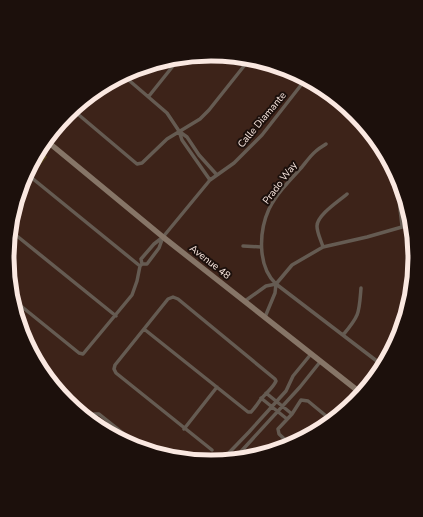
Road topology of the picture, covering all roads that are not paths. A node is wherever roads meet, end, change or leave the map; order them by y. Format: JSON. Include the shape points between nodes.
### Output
{"nodes":[{"id":1,"x":245,"y":64,"type":"edge"},
{"id":2,"x":173,"y":65,"type":"edge"},
{"id":3,"x":128,"y":79,"type":"edge"},
{"id":4,"x":303,"y":83,"type":"edge"},
{"id":5,"x":149,"y":96,"type":"junction"},
{"id":6,"x":77,"y":114,"type":"edge"},
{"id":7,"x":179,"y":131,"type":"junction"},
{"id":8,"x":51,"y":144,"type":"edge"},
{"id":9,"x":326,"y":144,"type":"dead end"},
{"id":10,"x":203,"y":159,"type":"junction"},
{"id":11,"x":198,"y":163,"type":"junction"},
{"id":12,"x":217,"y":175,"type":"junction"},
{"id":13,"x":31,"y":177,"type":"edge"},
{"id":14,"x":210,"y":180,"type":"junction"},
{"id":15,"x":347,"y":194,"type":"dead end"},
{"id":16,"x":399,"y":195,"type":"edge"},
{"id":17,"x":406,"y":225,"type":"edge"},
{"id":18,"x":402,"y":226,"type":"junction"},
{"id":19,"x":16,"y":235,"type":"edge"},
{"id":20,"x":163,"y":237,"type":"junction"},
{"id":21,"x":243,"y":246,"type":"dead end"},
{"id":22,"x":261,"y":247,"type":"junction"},
{"id":23,"x":323,"y":247,"type":"junction"},
{"id":24,"x":141,"y":265,"type":"junction"},
{"id":25,"x":276,"y":284,"type":"junction"},
{"id":26,"x":361,"y":288,"type":"dead end"},
{"id":27,"x":245,"y":301,"type":"junction"},
{"id":28,"x":20,"y":305,"type":"edge"},
{"id":29,"x":116,"y":316,"type":"junction"},
{"id":30,"x":265,"y":317,"type":"junction"},
{"id":31,"x":144,"y":329,"type":"junction"},
{"id":32,"x":344,"y":335,"type":"junction"},
{"id":33,"x":311,"y":354,"type":"junction"},
{"id":34,"x":320,"y":362,"type":"junction"},
{"id":35,"x":379,"y":363,"type":"edge"},
{"id":36,"x":217,"y":387,"type":"junction"},
{"id":37,"x":286,"y":390,"type":"junction"},
{"id":38,"x":358,"y":391,"type":"edge"},
{"id":39,"x":266,"y":393,"type":"junction"},
{"id":40,"x":291,"y":395,"type":"junction"},
{"id":41,"x":261,"y":398,"type":"junction"},
{"id":42,"x":276,"y":401,"type":"junction"},
{"id":43,"x":282,"y":405,"type":"junction"},
{"id":44,"x":272,"y":407,"type":"junction"},
{"id":45,"x":277,"y":411,"type":"junction"},
{"id":46,"x":292,"y":414,"type":"junction"},
{"id":47,"x":92,"y":416,"type":"edge"},
{"id":48,"x":328,"y":418,"type":"edge"},
{"id":49,"x":287,"y":420,"type":"junction"},
{"id":50,"x":184,"y":429,"type":"junction"},
{"id":51,"x":130,"y":438,"type":"edge"},
{"id":52,"x":286,"y":441,"type":"edge"},
{"id":53,"x":212,"y":450,"type":"dead end"},
{"id":54,"x":239,"y":454,"type":"edge"},
{"id":55,"x":226,"y":456,"type":"edge"}],
"edges":[{"from":1,"to":7,"type":"street","via":[[209,110]]},
{"from":2,"to":5,"type":"street"},
{"from":3,"to":5,"type":"street"},
{"from":4,"to":12,"type":"street","name":"Calle Diamante","via":[[262,135],[234,163]]},
{"from":5,"to":7,"type":"street","via":[[167,113]]},
{"from":6,"to":7,"type":"street","via":[[137,164],[142,163]]},
{"from":7,"to":10,"type":"street","via":[[187,137]]},
{"from":7,"to":11,"type":"street","via":[[182,140]]},
{"from":8,"to":20,"type":"main road","name":"Avenue 48"},
{"from":9,"to":22,"type":"street","name":"Prado Way","via":[[316,151],[273,202],[265,221]]},
{"from":10,"to":11,"type":"street"},
{"from":10,"to":12,"type":"street"},
{"from":11,"to":14,"type":"street"},
{"from":12,"to":14,"type":"street","name":"Calle Diamante"},
{"from":13,"to":24,"type":"street"},
{"from":14,"to":20,"type":"street","name":"Calle Diamante"},
{"from":15,"to":23,"type":"street","via":[[322,215],[318,222]]},
{"from":16,"to":18,"type":"street"},
{"from":17,"to":18,"type":"street"},
{"from":18,"to":23,"type":"street"},
{"from":19,"to":29,"type":"street"},
{"from":20,"to":24,"type":"street","via":[[141,259]]},
{"from":20,"to":24,"type":"street","via":[[159,248],[147,264]]},
{"from":20,"to":27,"type":"main road","name":"Avenue 48"},
{"from":21,"to":22,"type":"street"},
{"from":22,"to":25,"type":"street","name":"Prado Way","via":[[263,261],[271,280]]},
{"from":23,"to":25,"type":"street","via":[[292,265]]},
{"from":24,"to":29,"type":"street","via":[[132,296]]},
{"from":25,"to":27,"type":"street","via":[[266,286]]},
{"from":25,"to":30,"type":"street"},
{"from":25,"to":32,"type":"street"},
{"from":26,"to":32,"type":"street","via":[[358,315]]},
{"from":27,"to":30,"type":"main road","name":"Avenue 48"},
{"from":28,"to":29,"type":"street","via":[[83,354]]},
{"from":30,"to":33,"type":"main road","name":"Avenue 48"},
{"from":31,"to":36,"type":"street"},
{"from":31,"to":39,"type":"street","via":[[168,299],[178,298],[273,376],[276,382]]},
{"from":31,"to":50,"type":"street","via":[[114,369]]},
{"from":32,"to":35,"type":"street"},
{"from":33,"to":34,"type":"main road","name":"Avenue 48"},
{"from":33,"to":37,"type":"street","via":[[293,376]]},
{"from":34,"to":38,"type":"main road","name":"Avenue 48"},
{"from":34,"to":40,"type":"street"},
{"from":36,"to":41,"type":"street","via":[[248,412],[252,411]]},
{"from":36,"to":50,"type":"street"},
{"from":37,"to":40,"type":"street"},
{"from":37,"to":42,"type":"street"},
{"from":39,"to":41,"type":"street"},
{"from":39,"to":42,"type":"street"},
{"from":40,"to":43,"type":"street"},
{"from":41,"to":44,"type":"street"},
{"from":42,"to":43,"type":"street"},
{"from":42,"to":44,"type":"street"},
{"from":43,"to":45,"type":"street"},
{"from":43,"to":46,"type":"street"},
{"from":44,"to":45,"type":"street"},
{"from":44,"to":55,"type":"street"},
{"from":45,"to":49,"type":"street"},
{"from":45,"to":54,"type":"street"},
{"from":46,"to":48,"type":"street","via":[[303,400],[308,401]]},
{"from":46,"to":49,"type":"street"},
{"from":47,"to":51,"type":"street","via":[[99,414]]},
{"from":49,"to":52,"type":"street","via":[[279,426],[278,432]]},
{"from":50,"to":53,"type":"street"}]}
